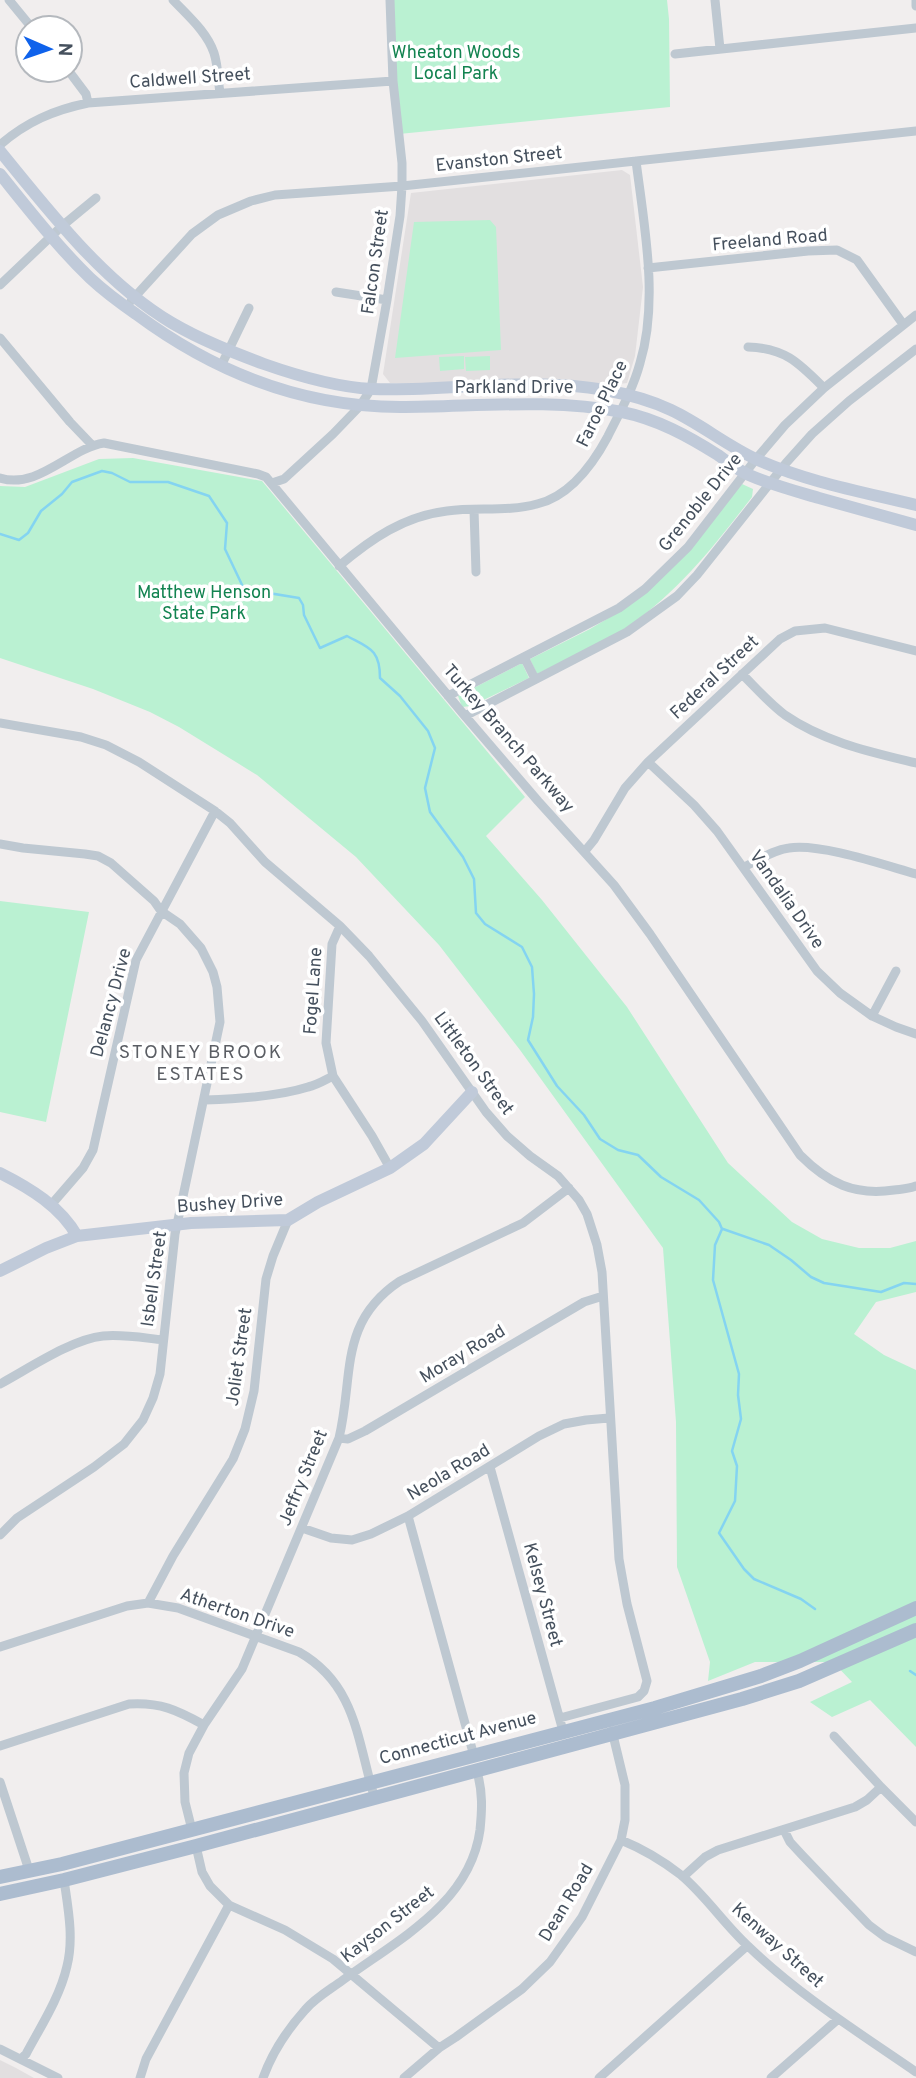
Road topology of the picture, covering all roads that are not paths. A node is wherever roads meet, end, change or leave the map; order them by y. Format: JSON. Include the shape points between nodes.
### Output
{"nodes":[{"id":1,"x":9,"y":0,"type":"edge"},
{"id":2,"x":173,"y":0,"type":"edge"},
{"id":3,"x":390,"y":0,"type":"edge"},
{"id":4,"x":715,"y":0,"type":"edge"},
{"id":5,"x":916,"y":0,"type":"edge"},
{"id":6,"x":916,"y":6,"type":"edge"},
{"id":7,"x":20,"y":14,"type":"edge"},
{"id":8,"x":916,"y":28,"type":"edge"},
{"id":9,"x":720,"y":49,"type":"junction"},
{"id":10,"x":675,"y":54,"type":"dead end"},
{"id":11,"x":393,"y":81,"type":"junction"},
{"id":12,"x":78,"y":84,"type":"edge"},
{"id":13,"x":220,"y":93,"type":"junction"},
{"id":14,"x":88,"y":103,"type":"junction"},
{"id":15,"x":916,"y":131,"type":"edge"},
{"id":16,"x":0,"y":145,"type":"edge"},
{"id":17,"x":0,"y":151,"type":"edge"},
{"id":18,"x":636,"y":161,"type":"junction"},
{"id":19,"x":0,"y":174,"type":"edge"},
{"id":20,"x":402,"y":186,"type":"junction"},
{"id":21,"x":96,"y":198,"type":"dead end"},
{"id":22,"x":62,"y":226,"type":"junction"},
{"id":23,"x":51,"y":237,"type":"junction"},
{"id":24,"x":648,"y":268,"type":"junction"},
{"id":25,"x":0,"y":285,"type":"edge"},
{"id":26,"x":336,"y":292,"type":"dead end"},
{"id":27,"x":135,"y":296,"type":"junction"},
{"id":28,"x":387,"y":300,"type":"junction"},
{"id":29,"x":127,"y":308,"type":"junction"},
{"id":30,"x":249,"y":308,"type":"dead end"},
{"id":31,"x":916,"y":315,"type":"edge"},
{"id":32,"x":903,"y":324,"type":"junction"},
{"id":33,"x":0,"y":338,"type":"edge"},
{"id":34,"x":748,"y":347,"type":"dead end"},
{"id":35,"x":916,"y":349,"type":"edge"},
{"id":36,"x":228,"y":351,"type":"junction"},
{"id":37,"x":220,"y":366,"type":"junction"},
{"id":38,"x":824,"y":387,"type":"junction"},
{"id":39,"x":371,"y":389,"type":"junction"},
{"id":40,"x":628,"y":396,"type":"junction"},
{"id":41,"x":360,"y":405,"type":"junction"},
{"id":42,"x":620,"y":412,"type":"junction"},
{"id":43,"x":92,"y":445,"type":"junction"},
{"id":44,"x":755,"y":459,"type":"junction"},
{"id":45,"x":781,"y":469,"type":"junction"},
{"id":46,"x":745,"y":473,"type":"junction"},
{"id":47,"x":0,"y":478,"type":"edge"},
{"id":48,"x":272,"y":483,"type":"junction"},
{"id":49,"x":769,"y":484,"type":"junction"},
{"id":50,"x":916,"y":505,"type":"edge"},
{"id":51,"x":474,"y":510,"type":"junction"},
{"id":52,"x":916,"y":525,"type":"edge"},
{"id":53,"x":340,"y":566,"type":"junction"},
{"id":54,"x":476,"y":572,"type":"dead end"},
{"id":55,"x":916,"y":651,"type":"edge"},
{"id":56,"x":524,"y":657,"type":"junction"},
{"id":57,"x":742,"y":674,"type":"junction"},
{"id":58,"x":535,"y":679,"type":"junction"},
{"id":59,"x":448,"y":696,"type":"junction"},
{"id":60,"x":465,"y":716,"type":"junction"},
{"id":61,"x":0,"y":723,"type":"edge"},
{"id":62,"x":648,"y":762,"type":"junction"},
{"id":63,"x":916,"y":763,"type":"edge"},
{"id":64,"x":215,"y":811,"type":"junction"},
{"id":65,"x":0,"y":844,"type":"edge"},
{"id":66,"x":585,"y":851,"type":"junction"},
{"id":67,"x":744,"y":867,"type":"junction"},
{"id":68,"x":916,"y":874,"type":"edge"},
{"id":69,"x":161,"y":911,"type":"junction"},
{"id":70,"x":340,"y":926,"type":"junction"},
{"id":71,"x":896,"y":971,"type":"dead end"},
{"id":72,"x":872,"y":1016,"type":"junction"},
{"id":73,"x":916,"y":1034,"type":"edge"},
{"id":74,"x":333,"y":1076,"type":"junction"},
{"id":75,"x":472,"y":1092,"type":"junction"},
{"id":76,"x":205,"y":1100,"type":"junction"},
{"id":77,"x":390,"y":1168,"type":"junction"},
{"id":78,"x":0,"y":1173,"type":"edge"},
{"id":79,"x":916,"y":1186,"type":"edge"},
{"id":80,"x":569,"y":1188,"type":"junction"},
{"id":81,"x":51,"y":1205,"type":"junction"},
{"id":82,"x":288,"y":1220,"type":"junction"},
{"id":83,"x":179,"y":1225,"type":"junction"},
{"id":84,"x":77,"y":1237,"type":"junction"},
{"id":85,"x":0,"y":1271,"type":"edge"},
{"id":86,"x":603,"y":1296,"type":"junction"},
{"id":87,"x":163,"y":1340,"type":"junction"},
{"id":88,"x":0,"y":1384,"type":"edge"},
{"id":89,"x":609,"y":1418,"type":"junction"},
{"id":90,"x":340,"y":1438,"type":"junction"},
{"id":91,"x":490,"y":1467,"type":"junction"},
{"id":92,"x":408,"y":1516,"type":"junction"},
{"id":93,"x":302,"y":1528,"type":"junction"},
{"id":94,"x":0,"y":1535,"type":"edge"},
{"id":95,"x":148,"y":1604,"type":"junction"},
{"id":96,"x":916,"y":1608,"type":"edge"},
{"id":97,"x":916,"y":1630,"type":"edge"},
{"id":98,"x":255,"y":1636,"type":"junction"},
{"id":99,"x":0,"y":1647,"type":"edge"},
{"id":100,"x":610,"y":1720,"type":"junction"},
{"id":101,"x":204,"y":1725,"type":"junction"},
{"id":102,"x":561,"y":1725,"type":"junction"},
{"id":103,"x":613,"y":1735,"type":"junction"},
{"id":104,"x":834,"y":1736,"type":"dead end"},
{"id":105,"x":0,"y":1746,"type":"edge"},
{"id":106,"x":474,"y":1756,"type":"junction"},
{"id":107,"x":477,"y":1772,"type":"junction"},
{"id":108,"x":0,"y":1782,"type":"edge"},
{"id":109,"x":369,"y":1783,"type":"junction"},
{"id":110,"x":881,"y":1787,"type":"junction"},
{"id":111,"x":374,"y":1799,"type":"junction"},
{"id":112,"x":916,"y":1822,"type":"edge"},
{"id":113,"x":192,"y":1830,"type":"junction"},
{"id":114,"x":783,"y":1830,"type":"junction"},
{"id":115,"x":621,"y":1840,"type":"junction"},
{"id":116,"x":196,"y":1846,"type":"junction"},
{"id":117,"x":29,"y":1870,"type":"junction"},
{"id":118,"x":0,"y":1877,"type":"edge"},
{"id":119,"x":683,"y":1877,"type":"junction"},
{"id":120,"x":64,"y":1880,"type":"junction"},
{"id":121,"x":0,"y":1894,"type":"edge"},
{"id":122,"x":229,"y":1905,"type":"junction"},
{"id":123,"x":747,"y":1946,"type":"junction"},
{"id":124,"x":916,"y":1952,"type":"edge"},
{"id":125,"x":352,"y":1974,"type":"junction"},
{"id":126,"x":837,"y":2020,"type":"junction"},
{"id":127,"x":439,"y":2048,"type":"junction"},
{"id":128,"x":0,"y":2049,"type":"edge"},
{"id":129,"x":21,"y":2059,"type":"junction"},
{"id":130,"x":916,"y":2072,"type":"edge"},
{"id":131,"x":58,"y":2078,"type":"edge"},
{"id":132,"x":140,"y":2078,"type":"edge"},
{"id":133,"x":263,"y":2078,"type":"edge"},
{"id":134,"x":404,"y":2078,"type":"edge"},
{"id":135,"x":599,"y":2078,"type":"edge"},
{"id":136,"x":771,"y":2078,"type":"edge"}],
"edges":[{"from":1,"to":7,"type":"street"},
{"from":2,"to":13,"type":"street","via":[[215,54]]},
{"from":3,"to":11,"type":"street","name":"Falcon Street"},
{"from":4,"to":9,"type":"street"},
{"from":5,"to":6,"type":"street"},
{"from":8,"to":9,"type":"street"},
{"from":9,"to":10,"type":"street"},
{"from":11,"to":13,"type":"street","name":"Caldwell Street"},
{"from":11,"to":20,"type":"street","name":"Falcon Street"},
{"from":12,"to":14,"type":"street"},
{"from":13,"to":14,"type":"street","name":"Caldwell Street"},
{"from":14,"to":16,"type":"street","name":"Caldwell Street","via":[[39,118]]},
{"from":15,"to":18,"type":"street","name":"Evanston Street"},
{"from":17,"to":22,"type":"street","name":"Parkland Drive"},
{"from":18,"to":20,"type":"street","name":"Evanston Street"},
{"from":18,"to":24,"type":"street","name":"Faroe Place"},
{"from":19,"to":23,"type":"street","name":"Parkland Drive"},
{"from":20,"to":27,"type":"street","name":"Evanston Street","via":[[275,195],[236,206],[192,234]]},
{"from":20,"to":28,"type":"street","name":"Falcon Street"},
{"from":21,"to":22,"type":"street"},
{"from":22,"to":23,"type":"street"},
{"from":22,"to":27,"type":"street","name":"Parkland Drive"},
{"from":23,"to":25,"type":"street"},
{"from":23,"to":29,"type":"street","name":"Parkland Drive"},
{"from":24,"to":32,"type":"street","name":"Freeland Road","via":[[837,250],[857,260]]},
{"from":24,"to":40,"type":"street","name":"Faroe Place","via":[[647,329]]},
{"from":26,"to":28,"type":"street"},
{"from":27,"to":29,"type":"street","name":"Evanston Street"},
{"from":27,"to":36,"type":"street","name":"Parkland Drive","via":[[170,321]]},
{"from":28,"to":39,"type":"street","name":"Falcon Street"},
{"from":29,"to":37,"type":"street","name":"Parkland Drive","via":[[168,338]]},
{"from":30,"to":36,"type":"street"},
{"from":31,"to":32,"type":"street","name":"Grenoble Drive"},
{"from":32,"to":38,"type":"street","name":"Grenoble Drive"},
{"from":33,"to":43,"type":"street"},
{"from":34,"to":38,"type":"street","via":[[785,354]]},
{"from":35,"to":45,"type":"street","via":[[849,401]]},
{"from":36,"to":37,"type":"street"},
{"from":36,"to":39,"type":"street","name":"Parkland Drive","via":[[298,377]]},
{"from":37,"to":41,"type":"street","name":"Parkland Drive","via":[[272,387]]},
{"from":38,"to":44,"type":"street","name":"Grenoble Drive"},
{"from":39,"to":40,"type":"street","name":"Parkland Drive","via":[[556,385]]},
{"from":39,"to":41,"type":"street","name":"Falcon Street"},
{"from":40,"to":42,"type":"street","name":"Faroe Place"},
{"from":40,"to":44,"type":"street","name":"Parkland Drive","via":[[671,410]]},
{"from":41,"to":42,"type":"street","name":"Parkland Drive","via":[[548,403]]},
{"from":41,"to":48,"type":"street","name":"Falcon Street","via":[[284,478]]},
{"from":42,"to":46,"type":"street","name":"Parkland Drive","via":[[662,424]]},
{"from":42,"to":51,"type":"street","name":"Faroe Place","via":[[599,453],[559,495],[528,506]]},
{"from":43,"to":47,"type":"street","via":[[24,480]]},
{"from":43,"to":48,"type":"street","name":"Turkey Branch Parkway","via":[[119,444],[258,474]]},
{"from":44,"to":45,"type":"street","name":"Parkland Drive"},
{"from":44,"to":46,"type":"street","name":"Grenoble Drive"},
{"from":45,"to":49,"type":"street"},
{"from":45,"to":50,"type":"street","name":"Parkland Drive"},
{"from":46,"to":49,"type":"street","name":"Parkland Drive"},
{"from":46,"to":56,"type":"street","name":"Grenoble Drive","via":[[688,548],[645,589],[619,608]]},
{"from":48,"to":53,"type":"street","name":"Turkey Branch Parkway"},
{"from":49,"to":52,"type":"street","name":"Parkland Drive"},
{"from":49,"to":58,"type":"street","via":[[677,596],[627,632]]},
{"from":51,"to":53,"type":"street","name":"Faroe Place","via":[[427,514],[406,522],[374,538]]},
{"from":51,"to":54,"type":"street"},
{"from":53,"to":59,"type":"street","name":"Turkey Branch Parkway"},
{"from":55,"to":57,"type":"street","name":"Federal Street","via":[[825,628],[805,629],[780,639]]},
{"from":56,"to":58,"type":"street"},
{"from":56,"to":59,"type":"street","name":"Grenoble Drive"},
{"from":57,"to":62,"type":"street","name":"Federal Street"},
{"from":57,"to":63,"type":"street","via":[[804,727],[831,740]]},
{"from":58,"to":60,"type":"street"},
{"from":59,"to":60,"type":"street","name":"Turkey Branch Parkway"},
{"from":60,"to":66,"type":"street","name":"Turkey Branch Parkway"},
{"from":61,"to":64,"type":"street","name":"Littleton Street","via":[[106,745]]},
{"from":62,"to":66,"type":"street","name":"Federal Street","via":[[625,788]]},
{"from":62,"to":67,"type":"street","name":"Vandalia Drive","via":[[694,805]]},
{"from":64,"to":69,"type":"street","name":"Delancy Drive"},
{"from":64,"to":70,"type":"street","name":"Littleton Street","via":[[265,862]]},
{"from":65,"to":69,"type":"street","name":"Isbell Street","via":[[98,856]]},
{"from":66,"to":79,"type":"street","name":"Turkey Branch Parkway","via":[[650,934],[800,1155],[823,1175],[849,1188],[885,1192]]},
{"from":67,"to":68,"type":"street","via":[[774,852],[802,847]]},
{"from":67,"to":72,"type":"street","name":"Vandalia Drive","via":[[817,971]]},
{"from":69,"to":76,"type":"street","name":"Isbell Street","via":[[201,948],[217,987],[220,1021]]},
{"from":69,"to":81,"type":"street","name":"Delancy Drive","via":[[136,960],[93,1150]]},
{"from":70,"to":74,"type":"street","name":"Fogel Lane","via":[[332,944],[327,1011],[326,1043]]},
{"from":70,"to":75,"type":"street","name":"Littleton Street","via":[[400,992]]},
{"from":71,"to":72,"type":"street"},
{"from":72,"to":73,"type":"street","name":"Vandalia Drive"},
{"from":74,"to":76,"type":"street","via":[[299,1090]]},
{"from":74,"to":77,"type":"street","name":"Fogel Lane"},
{"from":75,"to":77,"type":"street","name":"Bushey Drive","via":[[424,1144]]},
{"from":75,"to":80,"type":"street","name":"Littleton Street","via":[[507,1136]]},
{"from":76,"to":83,"type":"street","name":"Isbell Street"},
{"from":77,"to":82,"type":"street","name":"Bushey Drive"},
{"from":78,"to":81,"type":"street"},
{"from":80,"to":86,"type":"street","name":"Littleton Street","via":[[594,1234]]},
{"from":80,"to":90,"type":"street","name":"Jeffry Street","via":[[523,1223],[400,1281],[372,1305],[355,1335]]},
{"from":81,"to":84,"type":"street"},
{"from":82,"to":83,"type":"street","name":"Bushey Drive"},
{"from":82,"to":95,"type":"street","name":"Joliet Street","via":[[266,1279],[254,1391],[245,1429],[233,1459]]},
{"from":83,"to":84,"type":"street","name":"Bushey Drive"},
{"from":83,"to":87,"type":"street","name":"Isbell Street"},
{"from":84,"to":85,"type":"street","name":"Bushey Drive"},
{"from":86,"to":89,"type":"street","name":"Littleton Street"},
{"from":86,"to":90,"type":"street","name":"Moray Road","via":[[584,1302],[365,1431]]},
{"from":87,"to":88,"type":"street","via":[[90,1339]]},
{"from":87,"to":94,"type":"street","name":"Isbell Street","via":[[153,1398],[124,1444],[17,1518]]},
{"from":89,"to":91,"type":"street","name":"Neola Road","via":[[564,1424]]},
{"from":89,"to":102,"type":"street","name":"Littleton Street","via":[[619,1559],[646,1685],[638,1698]]},
{"from":90,"to":93,"type":"street","name":"Jeffry Street"},
{"from":91,"to":92,"type":"street","name":"Neola Road"},
{"from":91,"to":102,"type":"street","name":"Kelsey Street"},
{"from":92,"to":93,"type":"street","name":"Neola Road","via":[[352,1540]]},
{"from":92,"to":106,"type":"street"},
{"from":93,"to":98,"type":"street","name":"Jeffry Street"},
{"from":95,"to":98,"type":"street","name":"Atherton Drive","via":[[178,1608]]},
{"from":95,"to":99,"type":"street","name":"Atherton Drive","via":[[127,1606]]},
{"from":96,"to":100,"type":"main road","name":"Connecticut Avenue","via":[[761,1676]]},
{"from":97,"to":103,"type":"main road","name":"Connecticut Avenue","via":[[799,1681]]},
{"from":98,"to":101,"type":"street","name":"Jeffry Street","via":[[242,1669]]},
{"from":98,"to":109,"type":"street","name":"Atherton Drive","via":[[316,1662],[334,1681],[352,1716]]},
{"from":100,"to":102,"type":"main road","name":"Connecticut Avenue"},
{"from":100,"to":103,"type":"street","name":"Dean Road"},
{"from":101,"to":105,"type":"street","via":[[172,1709],[129,1704]]},
{"from":101,"to":113,"type":"street","name":"Jeffry Street","via":[[184,1773]]},
{"from":102,"to":106,"type":"main road","name":"Connecticut Avenue"},
{"from":103,"to":107,"type":"main road","name":"Connecticut Avenue"},
{"from":103,"to":115,"type":"street","name":"Dean Road","via":[[625,1785]]},
{"from":104,"to":110,"type":"street"},
{"from":106,"to":109,"type":"main road","name":"Connecticut Avenue"},
{"from":107,"to":111,"type":"main road","name":"Connecticut Avenue"},
{"from":107,"to":125,"type":"street","name":"Kayson Street","via":[[482,1787],[478,1840],[457,1888],[427,1918]]},
{"from":108,"to":117,"type":"street"},
{"from":109,"to":111,"type":"street","name":"Atherton Drive"},
{"from":109,"to":113,"type":"main road","name":"Connecticut Avenue"},
{"from":110,"to":112,"type":"street"},
{"from":110,"to":114,"type":"street","via":[[855,1807]]},
{"from":111,"to":116,"type":"main road","name":"Connecticut Avenue"},
{"from":113,"to":117,"type":"main road","name":"Connecticut Avenue"},
{"from":114,"to":119,"type":"street","via":[[718,1850]]},
{"from":114,"to":124,"type":"street","via":[[869,1925]]},
{"from":115,"to":119,"type":"street","name":"Kenway Street"},
{"from":115,"to":127,"type":"street","name":"Dean Road","via":[[582,1917],[550,1962],[522,1989]]},
{"from":116,"to":120,"type":"main road","name":"Connecticut Avenue"},
{"from":116,"to":122,"type":"street","via":[[202,1872]]},
{"from":117,"to":118,"type":"main road","name":"Connecticut Avenue"},
{"from":119,"to":123,"type":"street","name":"Kenway Street"},
{"from":120,"to":121,"type":"main road","name":"Connecticut Avenue"},
{"from":120,"to":129,"type":"street","via":[[70,1922],[68,1965]]},
{"from":122,"to":125,"type":"street","via":[[285,1930]]},
{"from":122,"to":132,"type":"street"},
{"from":123,"to":126,"type":"street","name":"Kenway Street"},
{"from":123,"to":135,"type":"street"},
{"from":125,"to":127,"type":"street"},
{"from":125,"to":133,"type":"street","name":"Kayson Street","via":[[306,2008],[278,2044]]},
{"from":126,"to":130,"type":"street","name":"Kenway Street"},
{"from":126,"to":136,"type":"street"},
{"from":127,"to":134,"type":"street","name":"Dean Road"},
{"from":128,"to":129,"type":"street"},
{"from":129,"to":131,"type":"street"}]}
